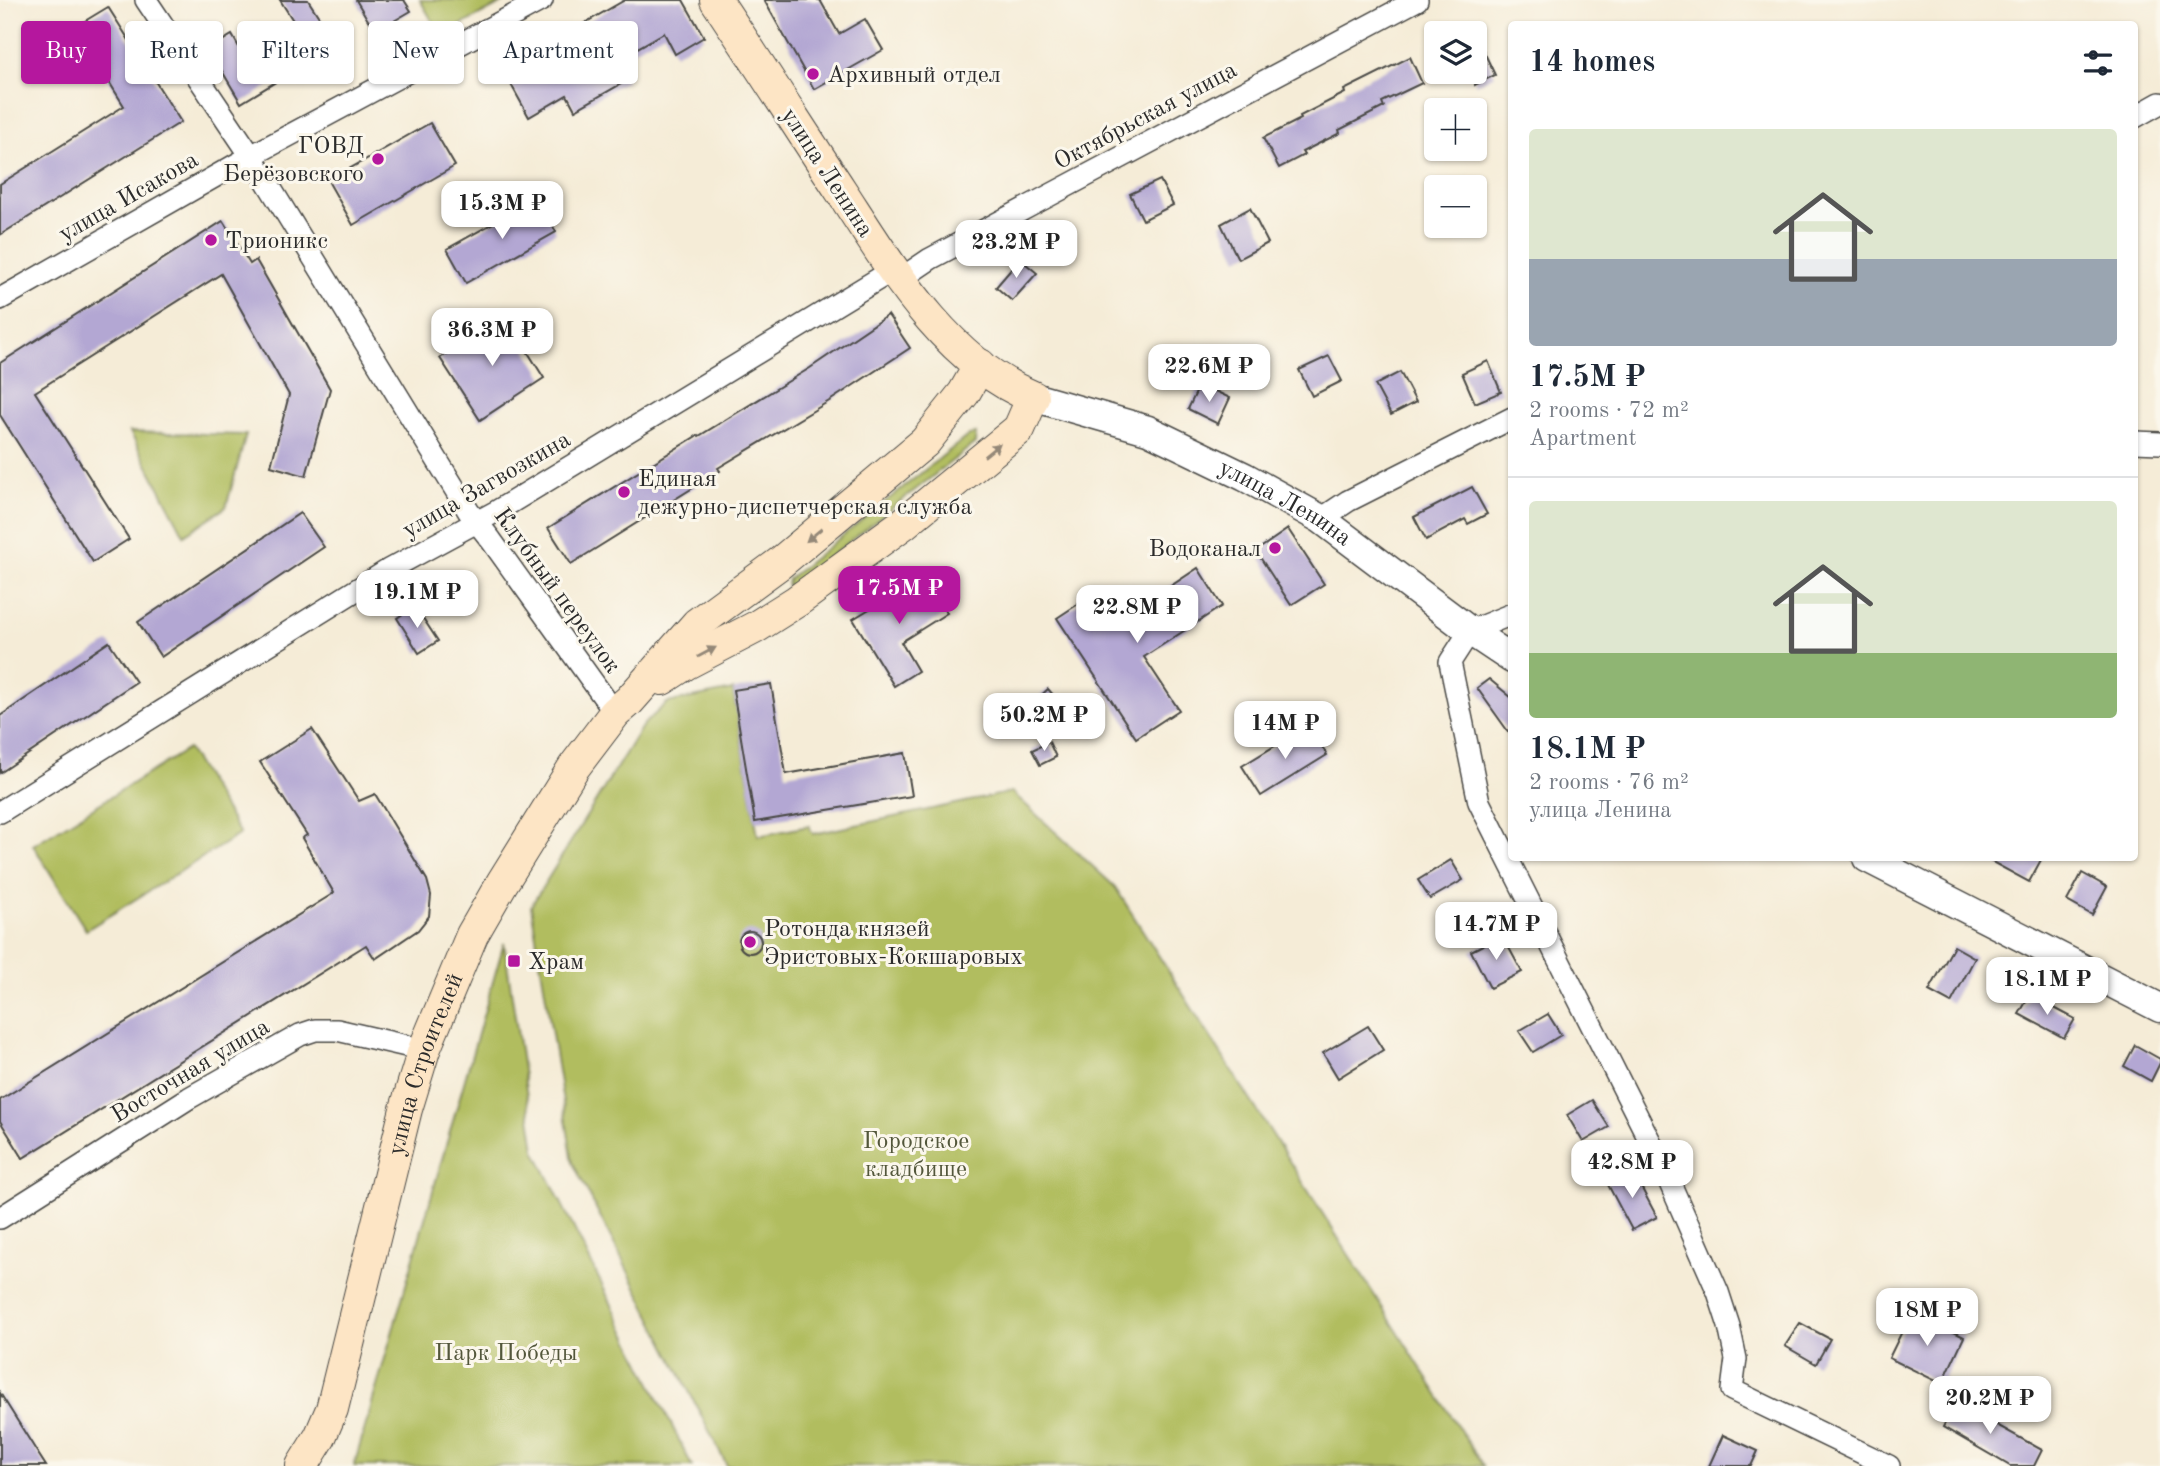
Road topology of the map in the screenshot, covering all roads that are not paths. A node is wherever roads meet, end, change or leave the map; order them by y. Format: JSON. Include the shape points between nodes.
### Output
{"nodes":[{"id":1,"x":146,"y":0,"type":"edge"},
{"id":2,"x":542,"y":0,"type":"edge"},
{"id":3,"x":716,"y":0,"type":"edge"},
{"id":4,"x":1417,"y":0,"type":"edge"},
{"id":5,"x":2160,"y":103,"type":"edge"},
{"id":6,"x":2138,"y":115,"type":"edge"},
{"id":7,"x":251,"y":156,"type":"junction"},
{"id":8,"x":896,"y":275,"type":"junction"},
{"id":9,"x":0,"y":299,"type":"edge"},
{"id":10,"x":979,"y":365,"type":"junction"},
{"id":11,"x":1032,"y":397,"type":"junction"},
{"id":12,"x":1508,"y":420,"type":"edge"},
{"id":13,"x":2138,"y":442,"type":"edge"},
{"id":14,"x":2160,"y":443,"type":"edge"},
{"id":15,"x":1321,"y":519,"type":"junction"},
{"id":16,"x":477,"y":522,"type":"junction"},
{"id":17,"x":780,"y":564,"type":"junction"},
{"id":18,"x":797,"y":601,"type":"junction"},
{"id":19,"x":1508,"y":616,"type":"edge"},
{"id":20,"x":1469,"y":631,"type":"junction"},
{"id":21,"x":1508,"y":656,"type":"edge"},
{"id":22,"x":622,"y":707,"type":"junction"},
{"id":23,"x":0,"y":812,"type":"edge"},
{"id":24,"x":1508,"y":860,"type":"edge"},
{"id":25,"x":1509,"y":861,"type":"edge"},
{"id":26,"x":1873,"y":861,"type":"edge"},
{"id":27,"x":2160,"y":1008,"type":"edge"},
{"id":28,"x":424,"y":1050,"type":"junction"},
{"id":29,"x":0,"y":1218,"type":"edge"},
{"id":30,"x":302,"y":1466,"type":"edge"},
{"id":31,"x":1889,"y":1466,"type":"edge"}],
"edges":[{"from":1,"to":7,"type":"street","name":"Клубный переулок"},
{"from":2,"to":7,"type":"street","name":"улица Исакова"},
{"from":3,"to":8,"type":"main road","name":"улица Ленина"},
{"from":4,"to":8,"type":"street","name":"Октябрьская улица"},
{"from":5,"to":6,"type":"street"},
{"from":7,"to":9,"type":"street","name":"улица Исакова"},
{"from":7,"to":16,"type":"street","name":"Клубный переулок"},
{"from":8,"to":10,"type":"main road","name":"улица Ленина","via":[[944,335]]},
{"from":8,"to":16,"type":"street","name":"улица Загвозкина"},
{"from":10,"to":11,"type":"main road","name":"улица Ленина","via":[[1013,390]]},
{"from":10,"to":17,"type":"main road","name":"улица Строителей","one_way":true,"via":[[964,393],[925,442]]},
{"from":11,"to":15,"type":"street","name":"улица Ленина","via":[[1148,430]]},
{"from":18,"to":11,"type":"main road","one_way":true,"via":[[903,524],[1018,429]]},
{"from":12,"to":15,"type":"street"},
{"from":13,"to":14,"type":"street"},
{"from":15,"to":20,"type":"street","name":"улица Ленина"},
{"from":16,"to":22,"type":"street","name":"Клубный переулок"},
{"from":16,"to":23,"type":"street","name":"улица Загвозкина","via":[[390,569]]},
{"from":17,"to":18,"type":"main road","via":[[772,586],[778,597]]},
{"from":17,"to":22,"type":"main road","name":"улица Строителей","via":[[697,624]]},
{"from":22,"to":18,"type":"main road","one_way":true,"via":[[685,664]]},
{"from":19,"to":20,"type":"street"},
{"from":20,"to":21,"type":"street","name":"улица Ленина"},
{"from":20,"to":24,"type":"street","via":[[1450,662],[1479,802]]},
{"from":22,"to":28,"type":"main road","name":"улица Строителей","via":[[574,767],[502,883],[472,935]]},
{"from":25,"to":31,"type":"street","via":[[1662,1165],[1718,1292],[1736,1359],[1732,1390]]},
{"from":26,"to":27,"type":"street"},
{"from":28,"to":29,"type":"street","name":"Восточная улица","via":[[337,1030],[300,1035],[189,1098]]},
{"from":28,"to":30,"type":"main road","name":"улица Строителей","via":[[332,1409]]}]}
